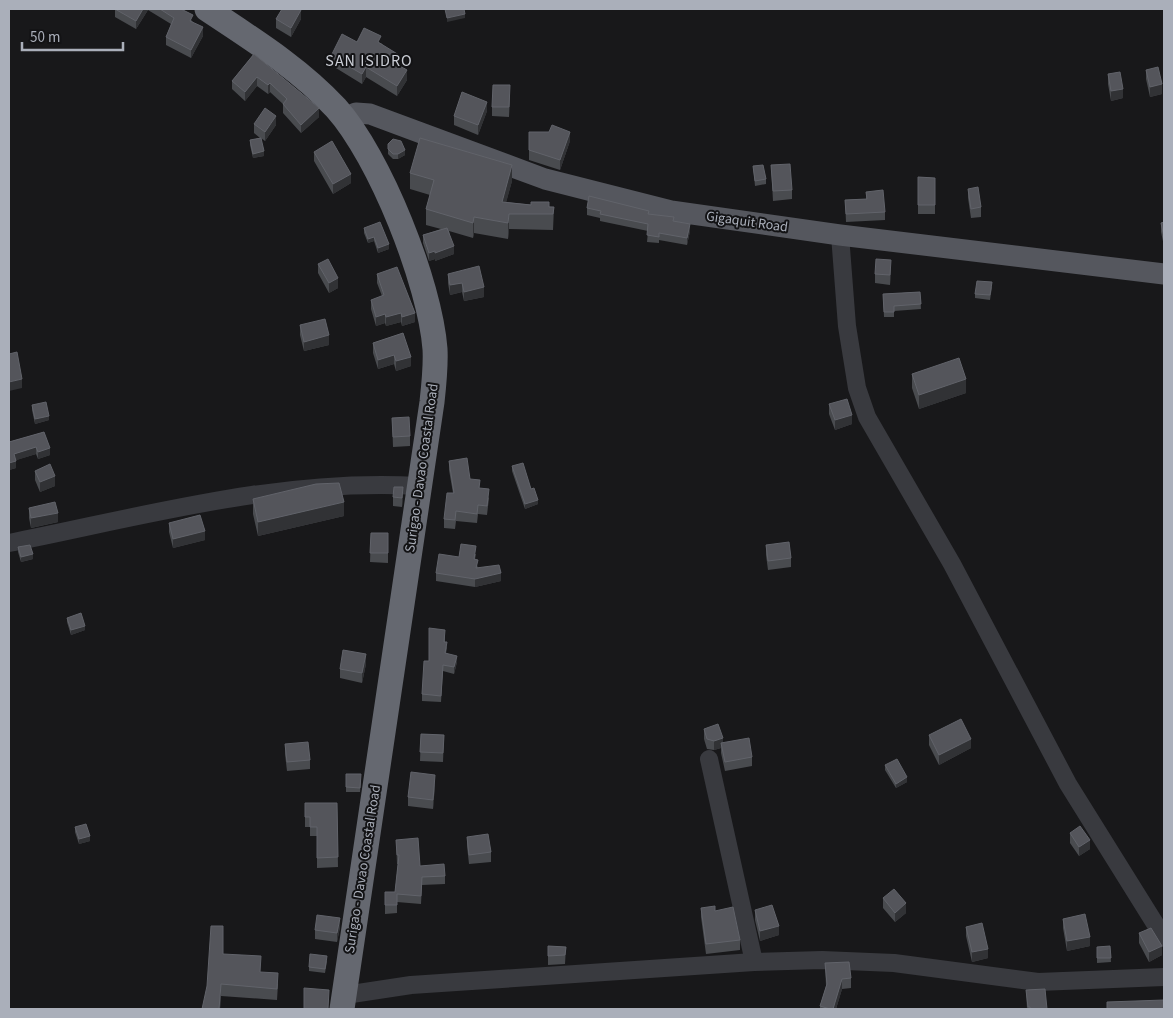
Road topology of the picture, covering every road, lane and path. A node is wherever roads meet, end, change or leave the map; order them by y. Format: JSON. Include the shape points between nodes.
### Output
{"nodes":[{"id":1,"x":207,"y":9,"type":"edge"},
{"id":2,"x":344,"y":118,"type":"junction"},
{"id":3,"x":840,"y":235,"type":"junction"},
{"id":4,"x":1164,"y":274,"type":"edge"},
{"id":5,"x":419,"y":486,"type":"junction"},
{"id":6,"x":9,"y":543,"type":"edge"},
{"id":7,"x":709,"y":760,"type":"dead end"},
{"id":8,"x":1164,"y":938,"type":"edge"},
{"id":9,"x":754,"y":962,"type":"junction"},
{"id":10,"x":1164,"y":976,"type":"edge"},
{"id":11,"x":344,"y":1002,"type":"edge"}],
"edges":[{"from":1,"to":2,"type":"highway","name":"Surigao - Davao Coastal Road","via":[[302,76]]},
{"from":2,"to":3,"type":"main road","name":"Gigaquit Road","via":[[356,113],[370,114],[512,169],[625,201],[671,211]]},
{"from":2,"to":5,"type":"highway","name":"Surigao - Davao Coastal Road","via":[[367,151],[394,209],[432,326],[435,376]]},
{"from":3,"to":4,"type":"main road","name":"Gigaquit Road"},
{"from":3,"to":8,"type":"street","via":[[846,326],[857,388],[868,417],[952,564],[1068,784]]},
{"from":5,"to":6,"type":"street","via":[[352,485],[276,490]]},
{"from":5,"to":11,"type":"highway","name":"Surigao - Davao Coastal Road"},
{"from":7,"to":9,"type":"street"},
{"from":9,"to":10,"type":"street","via":[[894,963],[1038,982]]},
{"from":9,"to":11,"type":"street","via":[[411,985]]}]}
